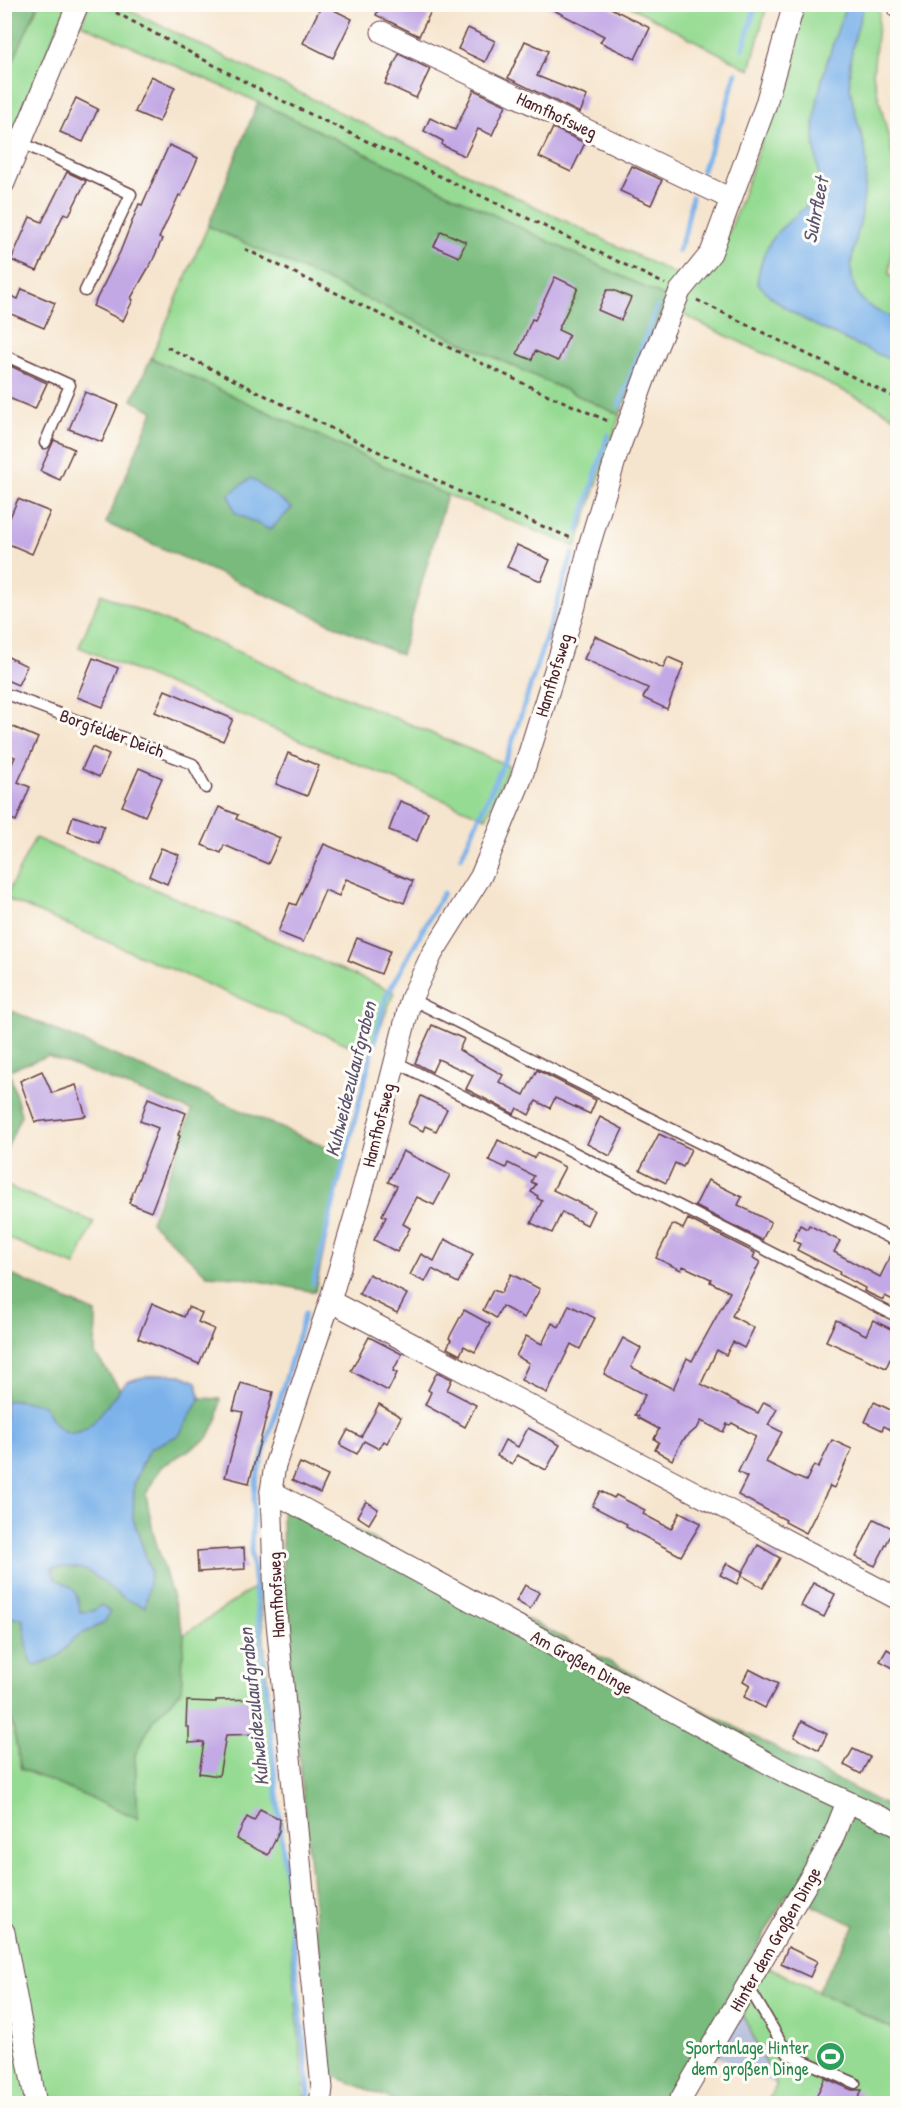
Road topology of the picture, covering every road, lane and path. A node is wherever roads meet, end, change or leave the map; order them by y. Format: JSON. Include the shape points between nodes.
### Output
{"nodes":[{"id":1,"x":78,"y":4,"type":"edge"},
{"id":2,"x":100,"y":4,"type":"edge"},
{"id":3,"x":794,"y":4,"type":"edge"},
{"id":4,"x":382,"y":32,"type":"dead end"},
{"id":5,"x":22,"y":143,"type":"junction"},
{"id":6,"x":4,"y":183,"type":"edge"},
{"id":7,"x":731,"y":199,"type":"junction"},
{"id":8,"x":245,"y":249,"type":"dead end"},
{"id":9,"x":85,"y":291,"type":"dead end"},
{"id":10,"x":680,"y":291,"type":"junction"},
{"id":11,"x":167,"y":347,"type":"dead end"},
{"id":12,"x":4,"y":355,"type":"edge"},
{"id":13,"x":897,"y":399,"type":"edge"},
{"id":14,"x":626,"y":429,"type":"junction"},
{"id":15,"x":45,"y":444,"type":"dead end"},
{"id":16,"x":589,"y":546,"type":"junction"},
{"id":17,"x":4,"y":693,"type":"edge"},
{"id":18,"x":206,"y":788,"type":"dead end"},
{"id":19,"x":411,"y":999,"type":"junction"},
{"id":20,"x":394,"y":1061,"type":"junction"},
{"id":21,"x":897,"y":1242,"type":"edge"},
{"id":22,"x":330,"y":1301,"type":"junction"},
{"id":23,"x":897,"y":1317,"type":"edge"},
{"id":24,"x":271,"y":1491,"type":"junction"},
{"id":25,"x":897,"y":1599,"type":"edge"},
{"id":26,"x":847,"y":1802,"type":"junction"},
{"id":27,"x":897,"y":1825,"type":"edge"},
{"id":28,"x":4,"y":1932,"type":"edge"},
{"id":29,"x":748,"y":1986,"type":"junction"},
{"id":30,"x":855,"y":2083,"type":"dead end"},
{"id":31,"x":36,"y":2103,"type":"edge"},
{"id":32,"x":320,"y":2103,"type":"edge"},
{"id":33,"x":678,"y":2103,"type":"edge"}],
"edges":[{"from":1,"to":5,"type":"street"},
{"from":2,"to":10,"type":"path","via":[[262,91]]},
{"from":3,"to":7,"type":"street","name":"Hamfhofsweg","via":[[765,107]]},
{"from":4,"to":7,"type":"street","name":"Hamfhofsweg"},
{"from":5,"to":6,"type":"street"},
{"from":5,"to":9,"type":"lane","via":[[130,194]]},
{"from":7,"to":10,"type":"street","name":"Hamfhofsweg","via":[[711,253]]},
{"from":8,"to":14,"type":"path"},
{"from":10,"to":13,"type":"path"},
{"from":10,"to":14,"type":"street","name":"Hamfhofsweg"},
{"from":11,"to":16,"type":"path","via":[[458,491]]},
{"from":12,"to":15,"type":"lane","via":[[70,386]]},
{"from":14,"to":16,"type":"street","name":"Hamfhofsweg"},
{"from":16,"to":19,"type":"street","name":"Hamfhofsweg","via":[[575,606],[521,779],[481,876],[432,954]]},
{"from":17,"to":18,"type":"lane","name":"Borgfelder Deich","via":[[194,764]]},
{"from":19,"to":20,"type":"street","name":"Hamfhofsweg"},
{"from":19,"to":21,"type":"lane"},
{"from":20,"to":22,"type":"street","name":"Hamfhofsweg"},
{"from":20,"to":23,"type":"lane"},
{"from":22,"to":24,"type":"street","name":"Hamfhofsweg","via":[[275,1465]]},
{"from":22,"to":25,"type":"street"},
{"from":24,"to":26,"type":"street","name":"Am Großen Dinge","via":[[788,1774]]},
{"from":24,"to":32,"type":"street","name":"Hamfhofsweg","via":[[275,1602],[322,2088]]},
{"from":26,"to":27,"type":"street","name":"Am Großen Dinge"},
{"from":26,"to":29,"type":"street","name":"Hinter dem Großen Dinge","via":[[832,1840]]},
{"from":28,"to":31,"type":"street"},
{"from":29,"to":30,"type":"lane","via":[[788,2054]]},
{"from":29,"to":33,"type":"street","name":"Hinter dem Großen Dinge"}]}
